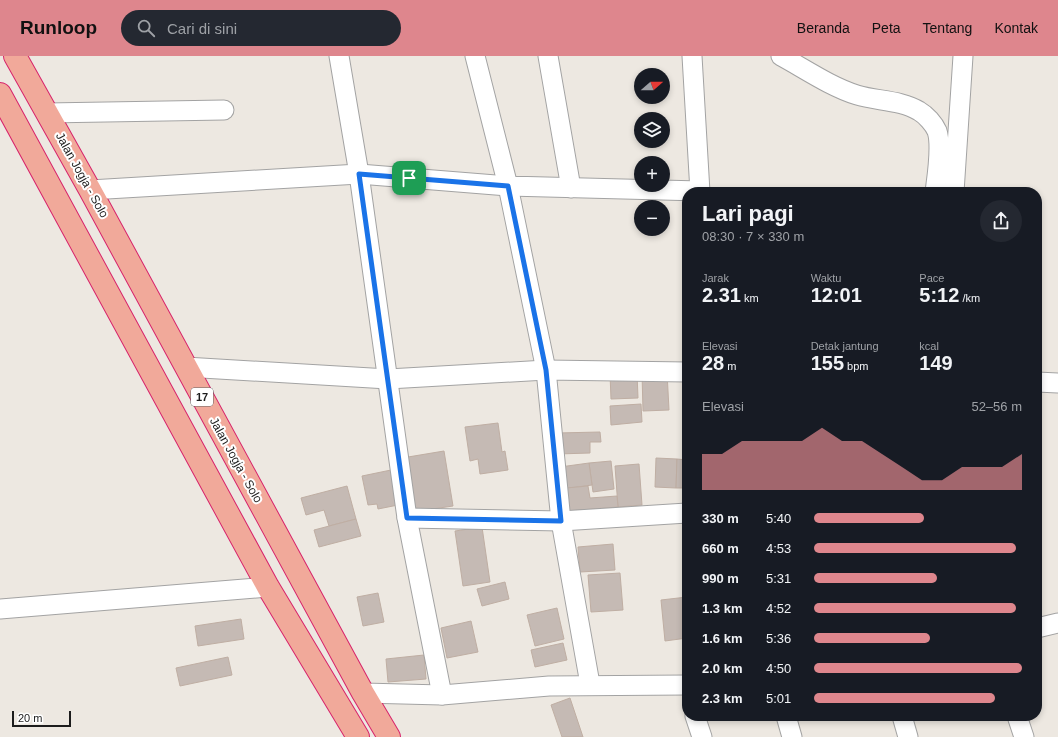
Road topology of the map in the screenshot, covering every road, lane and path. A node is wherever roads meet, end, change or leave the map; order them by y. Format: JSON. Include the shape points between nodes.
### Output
{"nodes":[{"id":1,"x":15,"y":56,"type":"edge"},
{"id":2,"x":339,"y":56,"type":"edge"},
{"id":3,"x":475,"y":56,"type":"edge"},
{"id":4,"x":548,"y":56,"type":"edge"},
{"id":5,"x":692,"y":56,"type":"edge"},
{"id":6,"x":781,"y":56,"type":"edge"},
{"id":7,"x":963,"y":56,"type":"edge"},
{"id":8,"x":0,"y":94,"type":"edge"},
{"id":9,"x":224,"y":110,"type":"dead end"},
{"id":10,"x":47,"y":113,"type":"junction"},
{"id":11,"x":359,"y":174,"type":"junction"},
{"id":12,"x":508,"y":186,"type":"junction"},
{"id":13,"x":700,"y":187,"type":"edge"},
{"id":14,"x":935,"y":187,"type":"edge"},
{"id":15,"x":954,"y":187,"type":"edge"},
{"id":16,"x":571,"y":188,"type":"junction"},
{"id":17,"x":90,"y":190,"type":"junction"},
{"id":18,"x":682,"y":191,"type":"edge"},
{"id":19,"x":185,"y":367,"type":"junction"},
{"id":20,"x":546,"y":370,"type":"junction"},
{"id":21,"x":682,"y":372,"type":"edge"},
{"id":22,"x":388,"y":379,"type":"junction"},
{"id":23,"x":1042,"y":382,"type":"edge"},
{"id":24,"x":1058,"y":383,"type":"edge"},
{"id":25,"x":682,"y":513,"type":"edge"},
{"id":26,"x":407,"y":518,"type":"junction"},
{"id":27,"x":561,"y":521,"type":"junction"},
{"id":28,"x":268,"y":586,"type":"junction"},
{"id":29,"x":0,"y":609,"type":"edge"},
{"id":30,"x":1058,"y":623,"type":"edge"},
{"id":31,"x":1042,"y":627,"type":"edge"},
{"id":32,"x":590,"y":684,"type":"junction"},
{"id":33,"x":682,"y":686,"type":"edge"},
{"id":34,"x":363,"y":693,"type":"junction"},
{"id":35,"x":442,"y":696,"type":"junction"},
{"id":36,"x":697,"y":721,"type":"edge"},
{"id":37,"x":787,"y":721,"type":"edge"},
{"id":38,"x":903,"y":721,"type":"edge"},
{"id":39,"x":1019,"y":721,"type":"edge"},
{"id":40,"x":358,"y":737,"type":"edge"},
{"id":41,"x":389,"y":737,"type":"edge"},
{"id":42,"x":702,"y":737,"type":"edge"},
{"id":43,"x":792,"y":737,"type":"edge"},
{"id":44,"x":908,"y":737,"type":"edge"},
{"id":45,"x":1024,"y":737,"type":"edge"}],
"edges":[{"from":1,"to":10,"type":"highway","name":"Jalan Jogja - Solo","number":"17"},
{"from":2,"to":11,"type":"street"},
{"from":3,"to":12,"type":"street"},
{"from":4,"to":16,"type":"street"},
{"from":5,"to":13,"type":"street"},
{"from":6,"to":14,"type":"street","via":[[856,95],[909,106],[920,111],[930,120],[937,132]]},
{"from":7,"to":15,"type":"street"},
{"from":8,"to":28,"type":"highway"},
{"from":9,"to":10,"type":"street"},
{"from":10,"to":17,"type":"highway","name":"Jalan Jogja - Solo","number":"17"},
{"from":11,"to":12,"type":"street"},
{"from":11,"to":17,"type":"street"},
{"from":11,"to":22,"type":"street"},
{"from":12,"to":16,"type":"street"},
{"from":12,"to":20,"type":"street"},
{"from":16,"to":18,"type":"street"},
{"from":17,"to":19,"type":"highway","name":"Jalan Jogja - Solo","number":"17"},
{"from":19,"to":22,"type":"street"},
{"from":19,"to":34,"type":"highway","name":"Jalan Jogja - Solo","number":"17"},
{"from":20,"to":21,"type":"street"},
{"from":20,"to":22,"type":"street"},
{"from":20,"to":27,"type":"street"},
{"from":22,"to":26,"type":"street"},
{"from":23,"to":24,"type":"street"},
{"from":25,"to":27,"type":"street"},
{"from":26,"to":27,"type":"street"},
{"from":26,"to":35,"type":"street"},
{"from":27,"to":32,"type":"street"},
{"from":28,"to":29,"type":"street"},
{"from":28,"to":40,"type":"highway"},
{"from":30,"to":31,"type":"street"},
{"from":32,"to":33,"type":"street"},
{"from":32,"to":35,"type":"street"},
{"from":34,"to":35,"type":"street"},
{"from":34,"to":41,"type":"highway","name":"Jalan Jogja - Solo","number":"17"},
{"from":36,"to":42,"type":"street"},
{"from":37,"to":43,"type":"street"},
{"from":38,"to":44,"type":"street"},
{"from":39,"to":45,"type":"street"}]}
